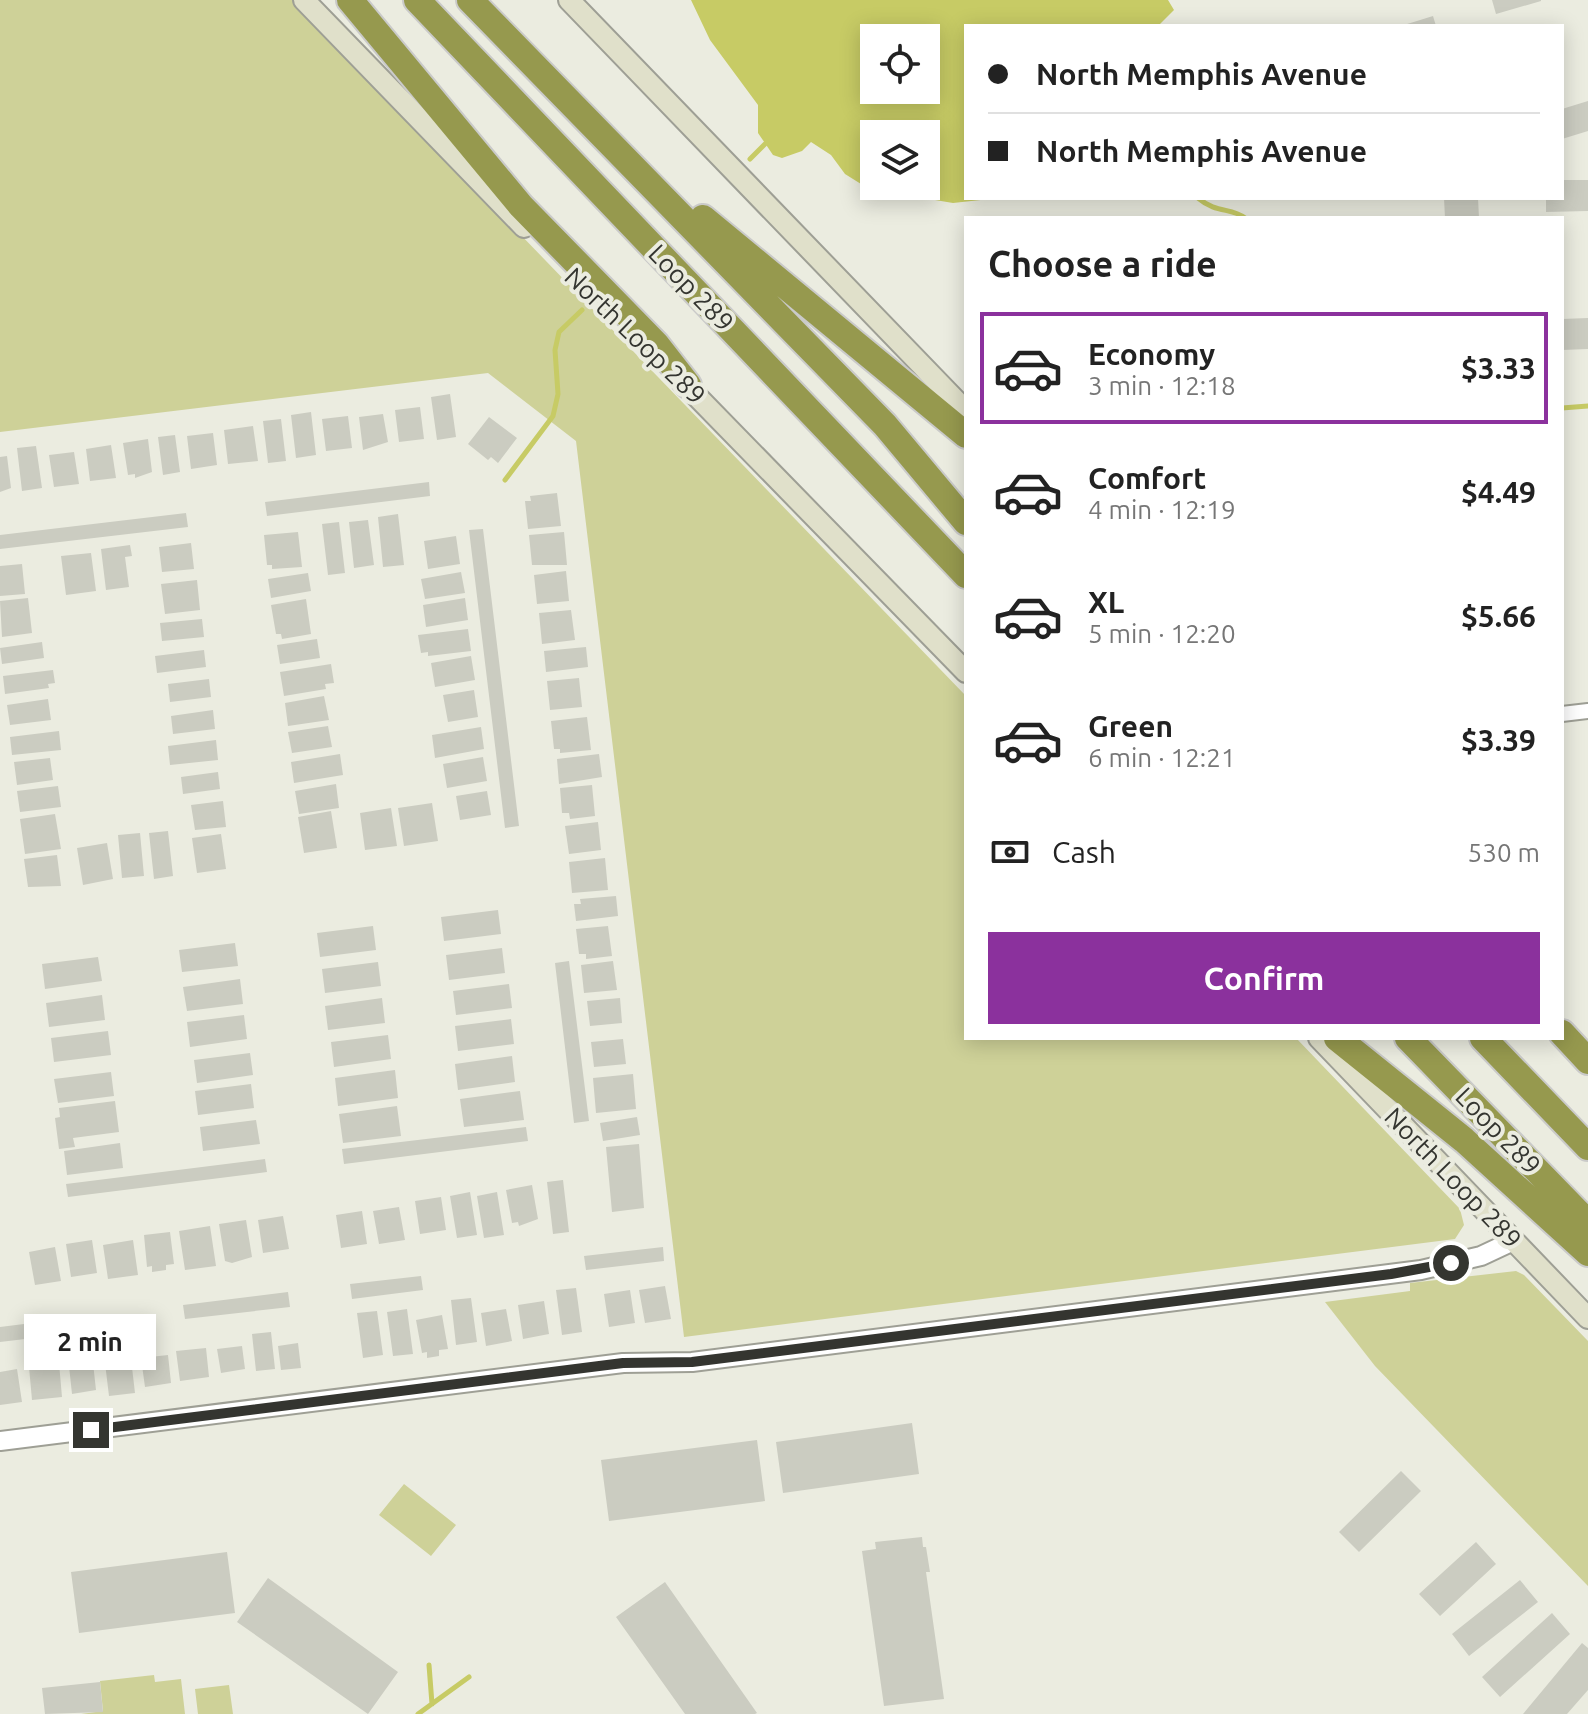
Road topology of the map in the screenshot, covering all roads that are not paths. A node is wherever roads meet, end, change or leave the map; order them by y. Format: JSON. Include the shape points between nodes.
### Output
{"nodes":[{"id":1,"x":304,"y":0,"type":"edge"},
{"id":2,"x":350,"y":0,"type":"edge"},
{"id":3,"x":417,"y":0,"type":"edge"},
{"id":4,"x":470,"y":0,"type":"edge"},
{"id":5,"x":489,"y":0,"type":"edge"},
{"id":6,"x":569,"y":0,"type":"edge"},
{"id":7,"x":688,"y":385,"type":"junction"},
{"id":8,"x":964,"y":409,"type":"edge"},
{"id":9,"x":964,"y":433,"type":"edge"},
{"id":10,"x":964,"y":520,"type":"edge"},
{"id":11,"x":964,"y":573,"type":"edge"},
{"id":12,"x":964,"y":670,"type":"edge"},
{"id":13,"x":1588,"y":711,"type":"edge"},
{"id":14,"x":1564,"y":714,"type":"edge"},
{"id":15,"x":1564,"y":1022,"type":"edge"},
{"id":16,"x":1564,"y":1035,"type":"edge"},
{"id":17,"x":1321,"y":1040,"type":"edge"},
{"id":18,"x":1339,"y":1040,"type":"edge"},
{"id":19,"x":1410,"y":1040,"type":"edge"},
{"id":20,"x":1485,"y":1040,"type":"edge"},
{"id":21,"x":1588,"y":1045,"type":"edge"},
{"id":22,"x":1588,"y":1061,"type":"edge"},
{"id":23,"x":1588,"y":1147,"type":"edge"},
{"id":24,"x":1588,"y":1223,"type":"edge"},
{"id":25,"x":1513,"y":1241,"type":"junction"},
{"id":26,"x":1588,"y":1253,"type":"edge"},
{"id":27,"x":1588,"y":1318,"type":"edge"},
{"id":28,"x":0,"y":1441,"type":"edge"}],
"edges":[{"from":1,"to":7,"type":"main road","name":"North Loop 289","via":[[647,352]]},
{"from":2,"to":7,"type":"highway","via":[[521,206],[656,344]]},
{"from":3,"to":11,"type":"highway","name":"Loop 289"},
{"from":4,"to":10,"type":"highway","name":"Loop 289","via":[[885,425]]},
{"from":5,"to":9,"type":"highway","via":[[718,233]]},
{"from":6,"to":8,"type":"main road"},
{"from":7,"to":12,"type":"main road","name":"North Loop 289"},
{"from":13,"to":14,"type":"street"},
{"from":15,"to":21,"type":"main road"},
{"from":16,"to":22,"type":"highway"},
{"from":17,"to":25,"type":"main road","name":"North Loop 289"},
{"from":18,"to":26,"type":"highway","via":[[1464,1140]]},
{"from":19,"to":24,"type":"highway","name":"Loop 289"},
{"from":20,"to":23,"type":"highway","name":"Loop 289"},
{"from":25,"to":27,"type":"main road","name":"North Loop 289"},
{"from":25,"to":28,"type":"street","via":[[1481,1256],[1421,1270],[692,1362],[623,1363]]}]}
